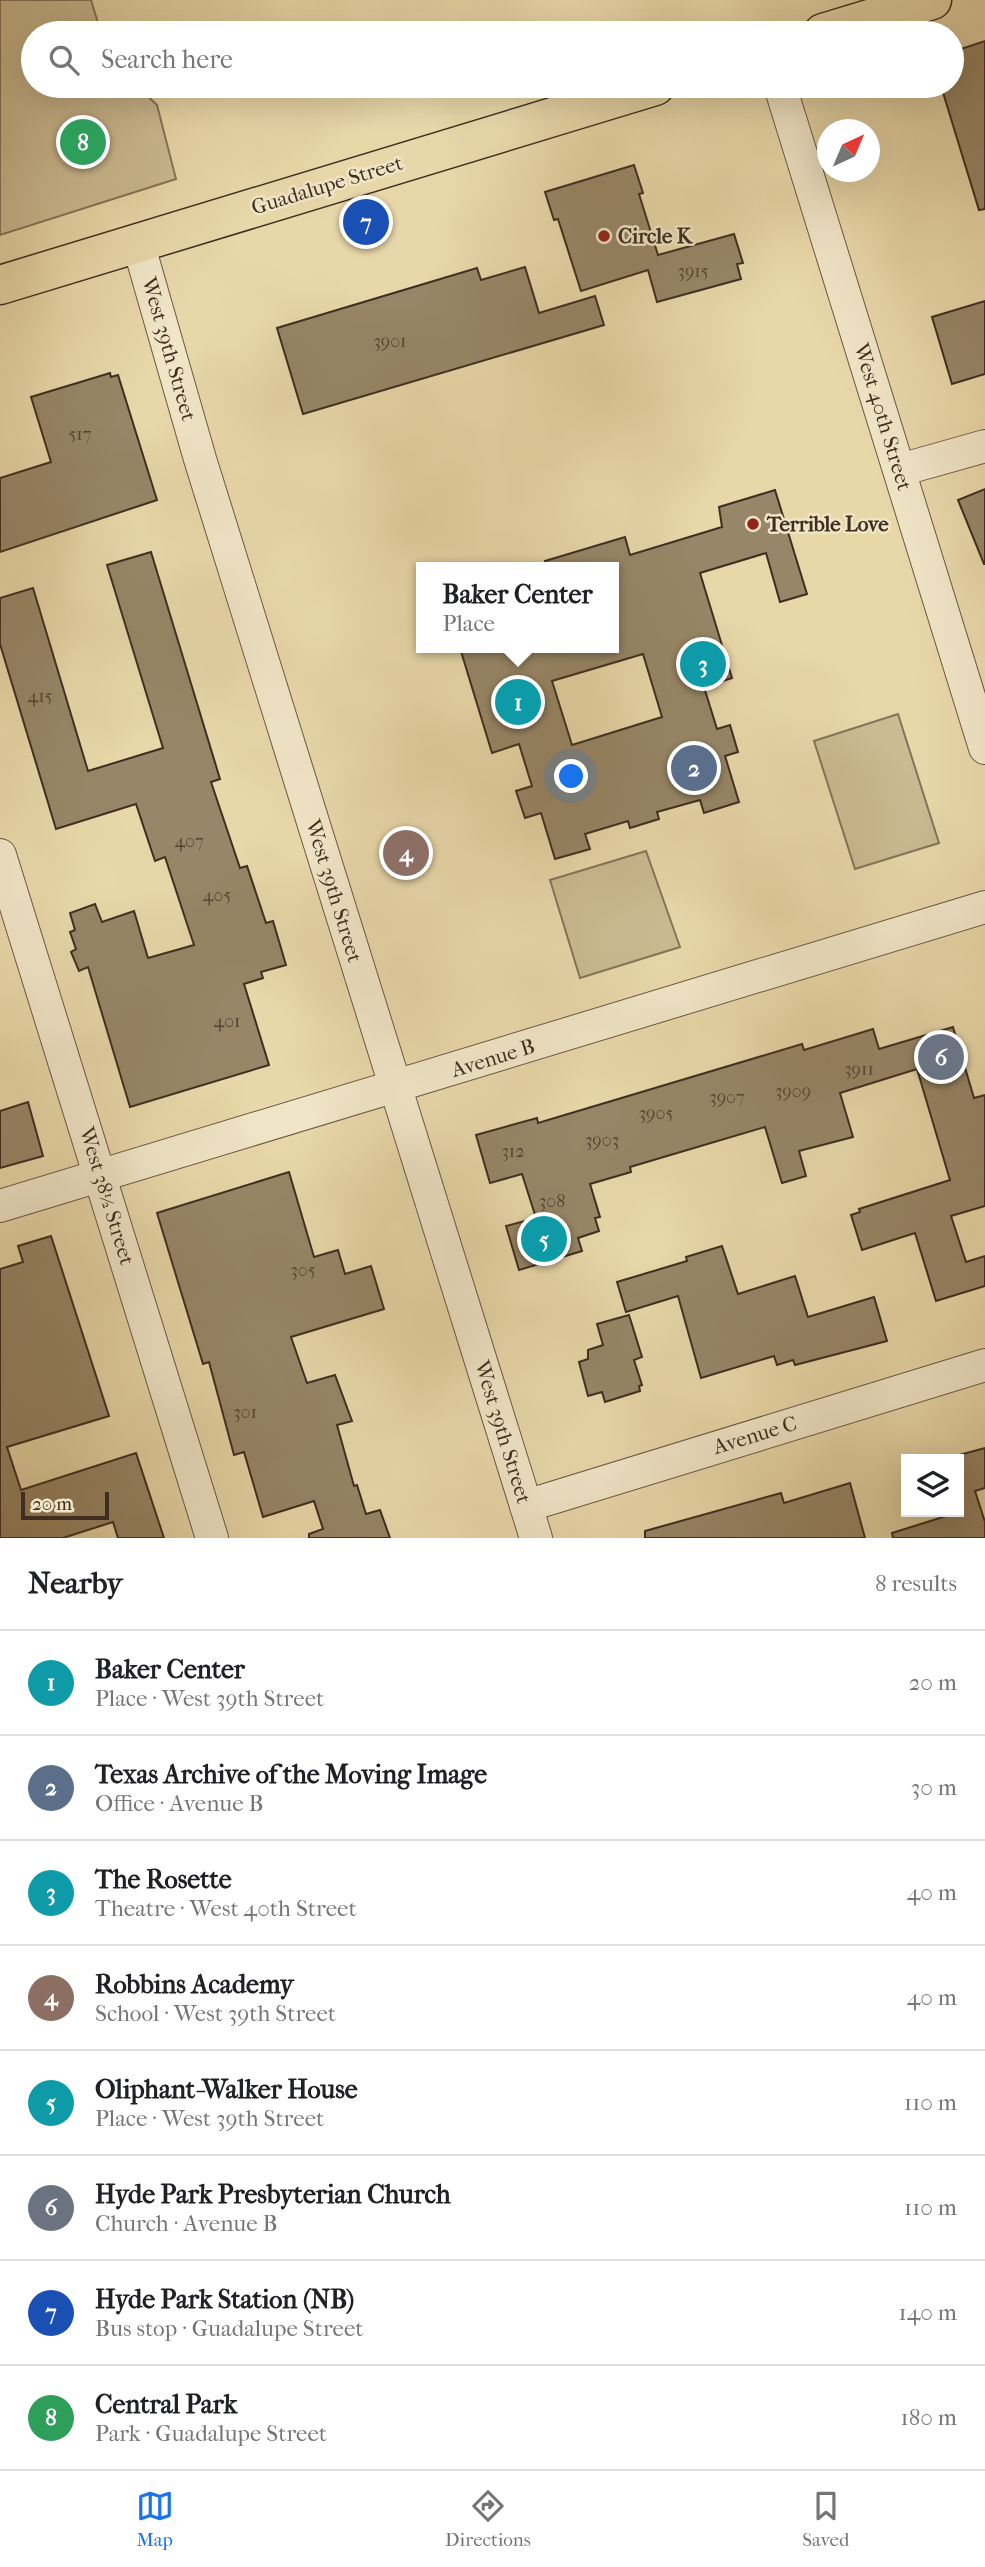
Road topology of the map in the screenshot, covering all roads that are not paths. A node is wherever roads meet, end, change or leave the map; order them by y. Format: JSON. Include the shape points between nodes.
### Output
{"nodes":[{"id":1,"x":932,"y":0,"type":"edge"},
{"id":2,"x":863,"y":21,"type":"edge"},
{"id":3,"x":615,"y":98,"type":"edge"},
{"id":4,"x":784,"y":98,"type":"edge"},
{"id":5,"x":138,"y":243,"type":"junction"},
{"id":6,"x":0,"y":285,"type":"edge"},
{"id":7,"x":985,"y":446,"type":"edge"},
{"id":8,"x":900,"y":470,"type":"junction"},
{"id":9,"x":985,"y":748,"type":"edge"},
{"id":10,"x":0,"y":855,"type":"edge"},
{"id":11,"x":985,"y":907,"type":"edge"},
{"id":12,"x":396,"y":1088,"type":"junction"},
{"id":13,"x":101,"y":1176,"type":"junction"},
{"id":14,"x":0,"y":1206,"type":"edge"},
{"id":15,"x":985,"y":1365,"type":"edge"},
{"id":16,"x":526,"y":1506,"type":"junction"},
{"id":17,"x":212,"y":1538,"type":"edge"},
{"id":18,"x":536,"y":1538,"type":"edge"}],
"edges":[{"from":1,"to":2,"type":"main road"},
{"from":3,"to":5,"type":"main road","name":"Guadalupe Street"},
{"from":4,"to":8,"type":"street","name":"West 40th Street"},
{"from":5,"to":6,"type":"main road","name":"Guadalupe Street"},
{"from":5,"to":12,"type":"street","name":"West 39th Street","via":[[200,459]]},
{"from":7,"to":8,"type":"street"},
{"from":8,"to":9,"type":"street","name":"West 40th Street"},
{"from":10,"to":13,"type":"street","name":"West 38½ Street"},
{"from":11,"to":12,"type":"street","name":"Avenue B"},
{"from":12,"to":13,"type":"street","name":"Avenue B"},
{"from":12,"to":16,"type":"street","name":"West 39th Street"},
{"from":13,"to":14,"type":"street","name":"Avenue B"},
{"from":13,"to":17,"type":"street","name":"West 38½ Street"},
{"from":15,"to":16,"type":"street","name":"Avenue C"},
{"from":16,"to":18,"type":"street","name":"West 39th Street"}]}
